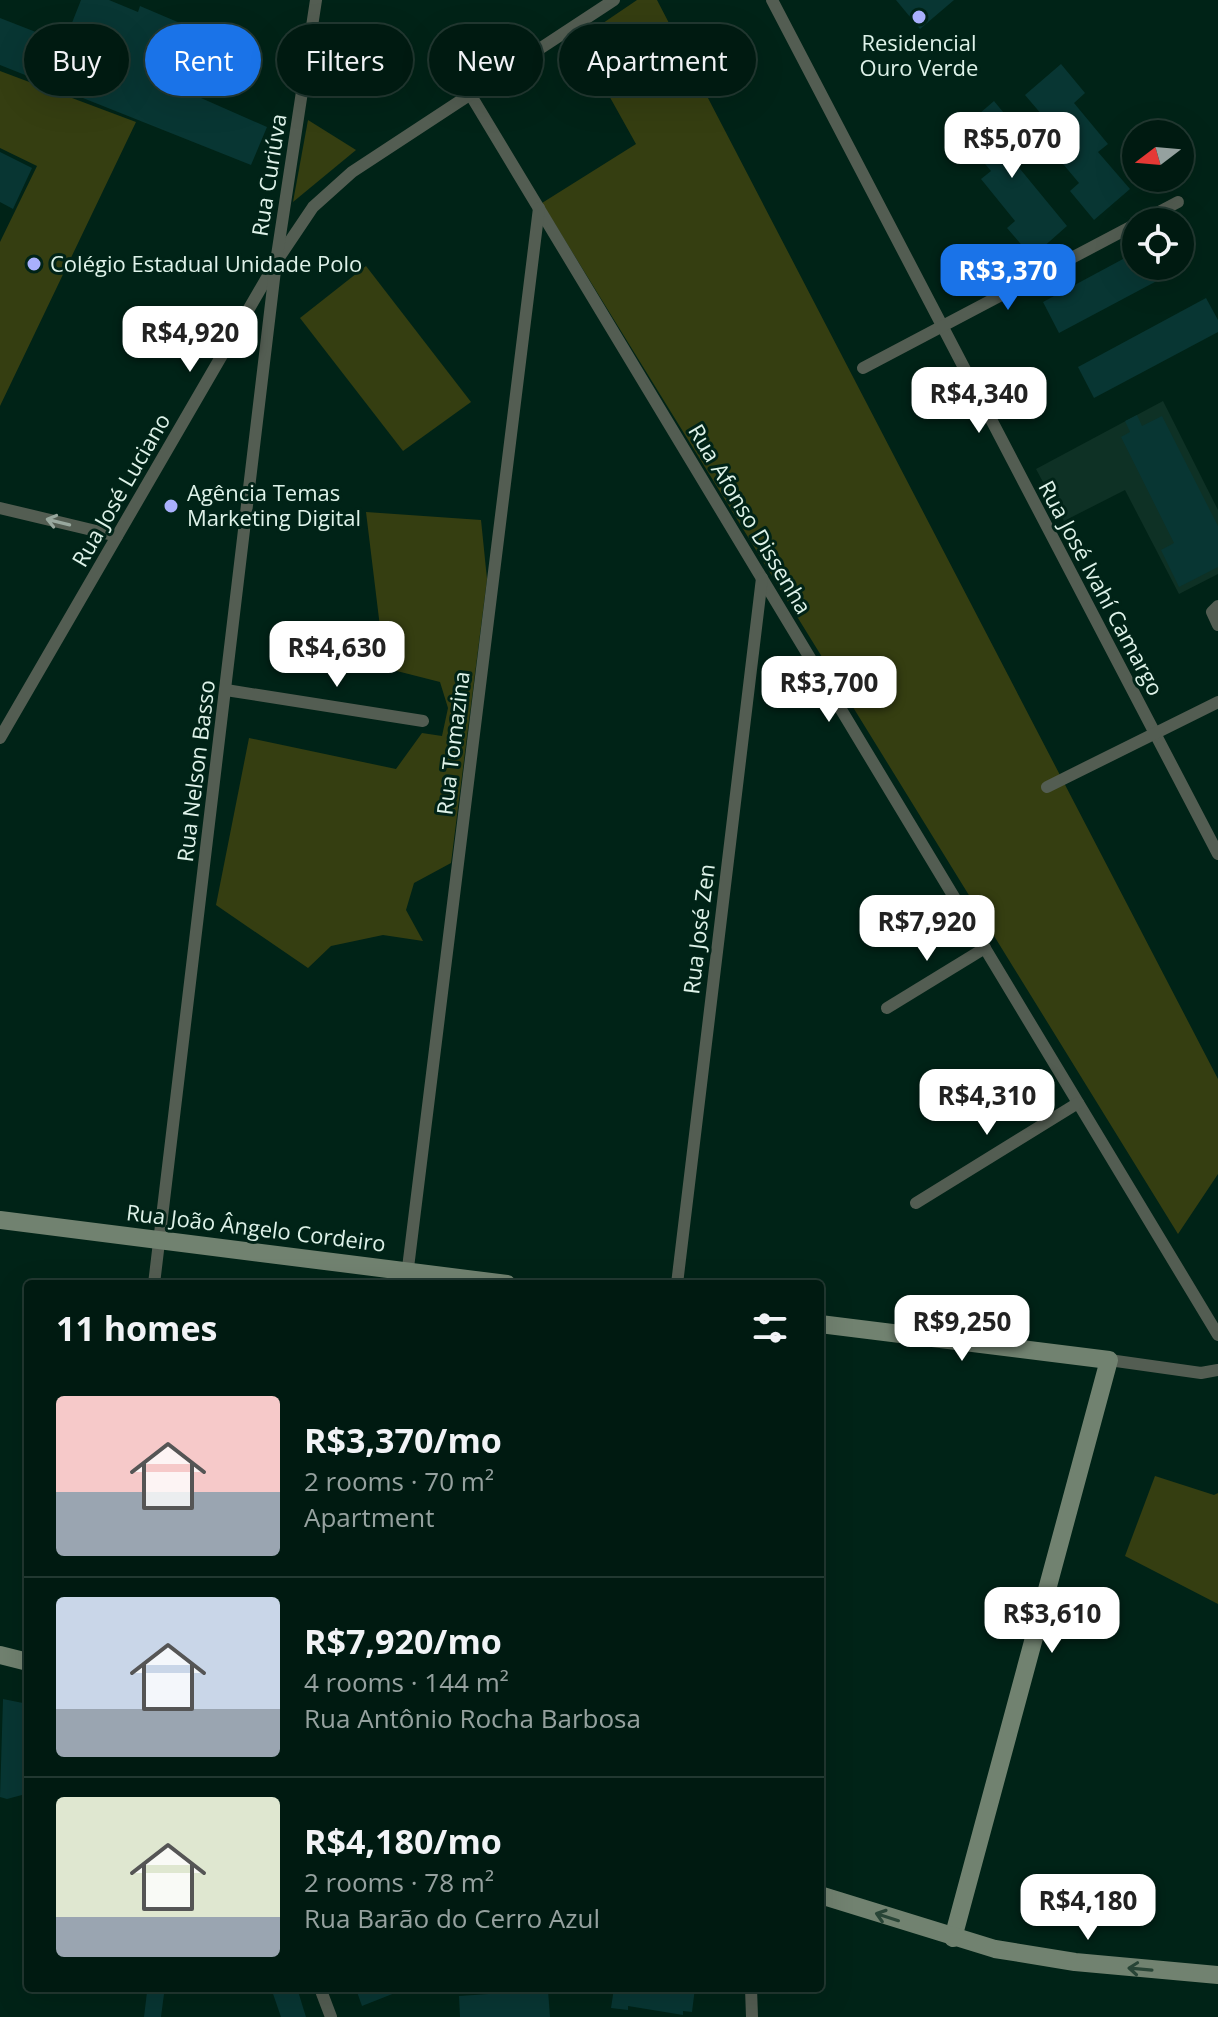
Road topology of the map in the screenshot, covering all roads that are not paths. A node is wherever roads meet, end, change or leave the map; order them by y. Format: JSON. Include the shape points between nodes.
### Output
{"nodes":[{"id":1,"x":316,"y":0,"type":"edge"},
{"id":2,"x":614,"y":0,"type":"edge"},
{"id":3,"x":772,"y":0,"type":"edge"},
{"id":4,"x":543,"y":46,"type":"edge"},
{"id":5,"x":467,"y":96,"type":"edge"},
{"id":6,"x":471,"y":96,"type":"edge"},
{"id":7,"x":1178,"y":202,"type":"dead end"},
{"id":8,"x":539,"y":208,"type":"junction"},
{"id":9,"x":1167,"y":208,"type":"edge"},
{"id":10,"x":1122,"y":231,"type":"edge"},
{"id":11,"x":276,"y":262,"type":"junction"},
{"id":12,"x":942,"y":326,"type":"junction"},
{"id":13,"x":863,"y":368,"type":"dead end"},
{"id":14,"x":0,"y":508,"type":"edge"},
{"id":15,"x":117,"y":536,"type":"junction"},
{"id":16,"x":762,"y":578,"type":"junction"},
{"id":17,"x":1218,"y":606,"type":"edge"},
{"id":18,"x":1218,"y":625,"type":"edge"},
{"id":19,"x":226,"y":690,"type":"junction"},
{"id":20,"x":1218,"y":702,"type":"edge"},
{"id":21,"x":423,"y":721,"type":"dead end"},
{"id":22,"x":1155,"y":733,"type":"junction"},
{"id":23,"x":0,"y":738,"type":"edge"},
{"id":24,"x":1047,"y":787,"type":"dead end"},
{"id":25,"x":1218,"y":854,"type":"edge"},
{"id":26,"x":985,"y":948,"type":"junction"},
{"id":27,"x":887,"y":1008,"type":"dead end"},
{"id":28,"x":1078,"y":1103,"type":"junction"},
{"id":29,"x":916,"y":1203,"type":"dead end"},
{"id":30,"x":0,"y":1220,"type":"edge"},
{"id":31,"x":159,"y":1240,"type":"junction"},
{"id":32,"x":407,"y":1278,"type":"edge"},
{"id":33,"x":154,"y":1280,"type":"edge"},
{"id":34,"x":440,"y":1280,"type":"edge"},
{"id":35,"x":677,"y":1280,"type":"edge"},
{"id":36,"x":824,"y":1324,"type":"edge"},
{"id":37,"x":1218,"y":1335,"type":"edge"},
{"id":38,"x":1109,"y":1360,"type":"junction"},
{"id":39,"x":1218,"y":1370,"type":"edge"},
{"id":40,"x":0,"y":1655,"type":"edge"},
{"id":41,"x":24,"y":1661,"type":"edge"},
{"id":42,"x":824,"y":1896,"type":"edge"},
{"id":43,"x":953,"y":1938,"type":"junction"},
{"id":44,"x":1218,"y":1975,"type":"edge"},
{"id":45,"x":322,"y":1992,"type":"edge"},
{"id":46,"x":751,"y":1992,"type":"edge"},
{"id":47,"x":331,"y":2017,"type":"edge"},
{"id":48,"x":752,"y":2017,"type":"edge"}],
"edges":[{"from":1,"to":11,"type":"street","name":"Rua Curiúva"},
{"from":2,"to":4,"type":"street","name":"Rua José Luciano"},
{"from":3,"to":12,"type":"street","name":"Rua José Ivahí Camargo"},
{"from":5,"to":11,"type":"street","name":"Rua José Luciano","via":[[330,188]]},
{"from":6,"to":8,"type":"street","name":"Rua Afonso Dissenha"},
{"from":7,"to":9,"type":"street"},
{"from":8,"to":16,"type":"street","name":"Rua Afonso Dissenha"},
{"from":8,"to":32,"type":"street","name":"Rua Tomazina"},
{"from":10,"to":12,"type":"street"},
{"from":11,"to":15,"type":"street","name":"Rua José Luciano"},
{"from":11,"to":19,"type":"street","name":"Rua Nelson Basso"},
{"from":12,"to":13,"type":"street"},
{"from":12,"to":22,"type":"street","name":"Rua José Ivahí Camargo"},
{"from":15,"to":14,"type":"street","one_way":true},
{"from":15,"to":23,"type":"street","name":"Rua José Luciano"},
{"from":16,"to":26,"type":"street","name":"Rua Afonso Dissenha"},
{"from":16,"to":35,"type":"street","name":"Rua José Zen"},
{"from":17,"to":18,"type":"street","via":[[1212,612]]},
{"from":19,"to":21,"type":"street"},
{"from":19,"to":31,"type":"street","name":"Rua Nelson Basso"},
{"from":20,"to":22,"type":"street"},
{"from":22,"to":24,"type":"street"},
{"from":22,"to":25,"type":"street","name":"Rua José Ivahí Camargo"},
{"from":26,"to":27,"type":"street"},
{"from":26,"to":28,"type":"street","name":"Rua Afonso Dissenha"},
{"from":28,"to":29,"type":"street"},
{"from":28,"to":37,"type":"street","name":"Rua Afonso Dissenha"},
{"from":30,"to":31,"type":"street","name":"Rua João Ângelo Cordeiro"},
{"from":31,"to":32,"type":"street","name":"Rua João Ângelo Cordeiro"},
{"from":31,"to":33,"type":"street","name":"Rua Nelson Basso"},
{"from":32,"to":34,"type":"street","name":"Rua João Ângelo Cordeiro"},
{"from":36,"to":38,"type":"street"},
{"from":38,"to":39,"type":"street","via":[[1201,1373]]},
{"from":38,"to":43,"type":"street"},
{"from":40,"to":41,"type":"street"},
{"from":43,"to":42,"type":"street","one_way":true},
{"from":44,"to":43,"type":"street","one_way":true,"via":[[1075,1962]]},
{"from":45,"to":47,"type":"street"},
{"from":46,"to":48,"type":"street"}]}
